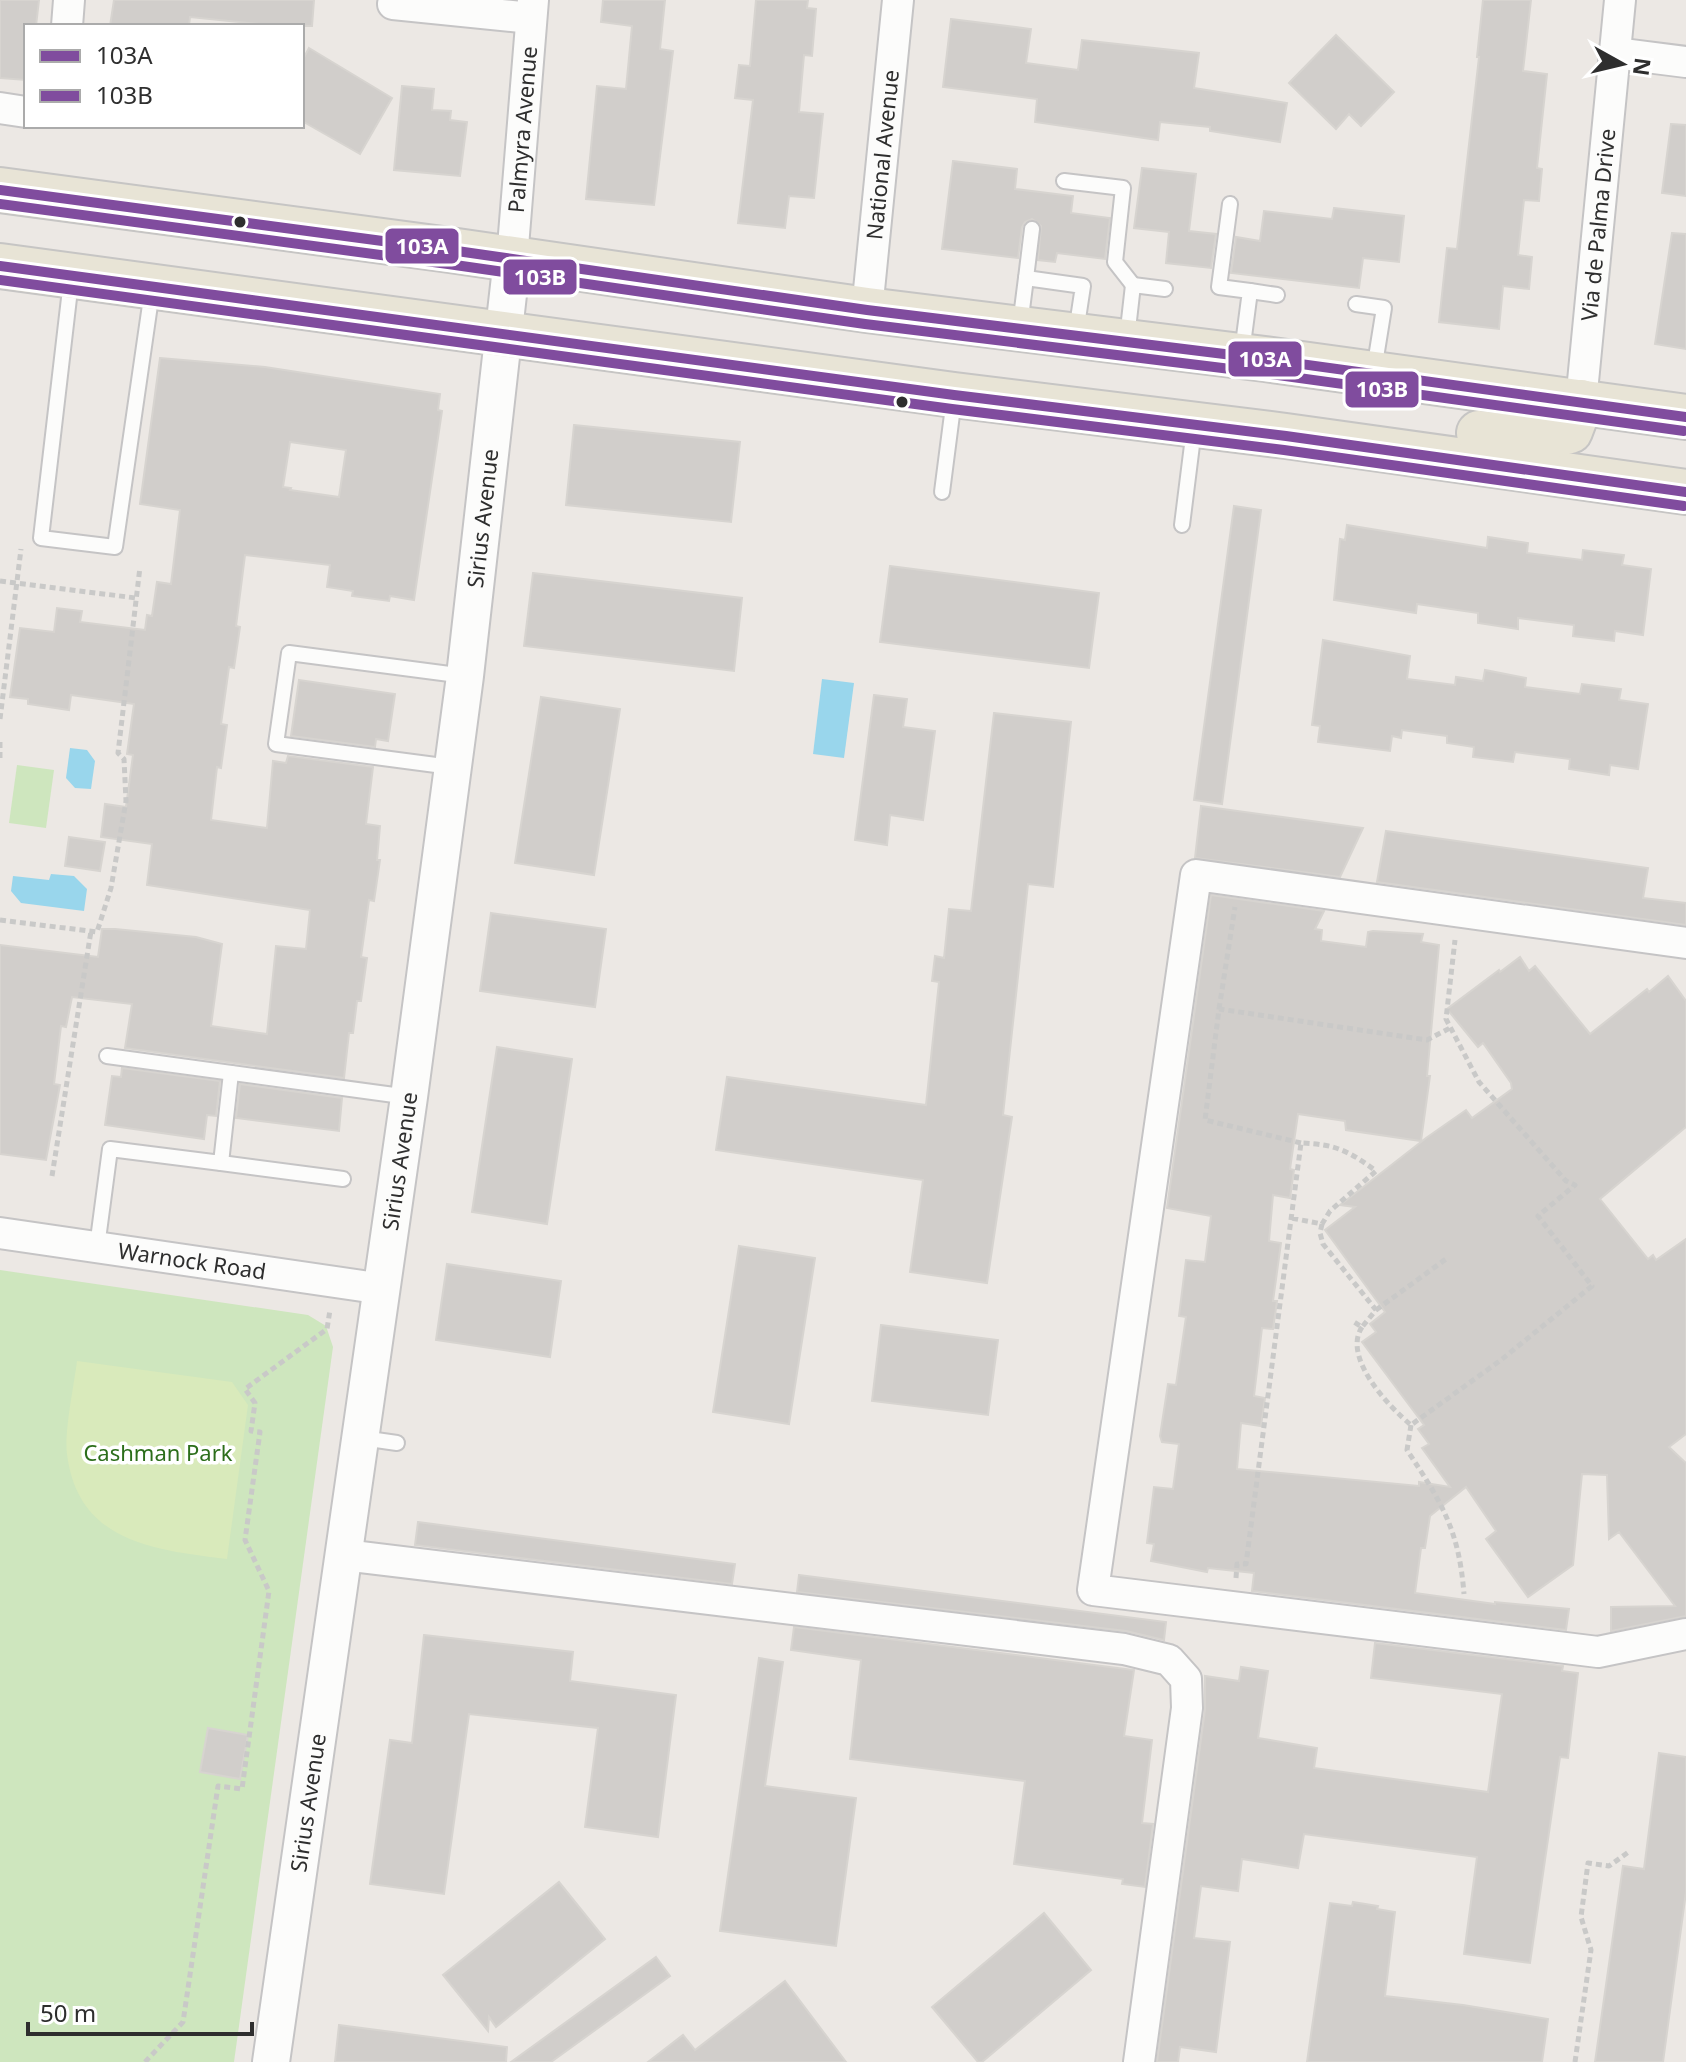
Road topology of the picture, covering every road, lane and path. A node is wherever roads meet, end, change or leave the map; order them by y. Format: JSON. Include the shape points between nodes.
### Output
{"nodes":[{"id":1,"x":69,"y":0,"type":"edge"},
{"id":2,"x":898,"y":0,"type":"edge"},
{"id":3,"x":1620,"y":0,"type":"edge"},
{"id":4,"x":393,"y":4,"type":"dead end"},
{"id":5,"x":532,"y":9,"type":"edge"},
{"id":6,"x":67,"y":24,"type":"edge"},
{"id":7,"x":1615,"y":53,"type":"junction"},
{"id":8,"x":1686,"y":62,"type":"edge"},
{"id":9,"x":0,"y":108,"type":"edge"},
{"id":10,"x":24,"y":112,"type":"edge"},
{"id":11,"x":1064,"y":181,"type":"dead end"},
{"id":12,"x":0,"y":190,"type":"edge"},
{"id":13,"x":1230,"y":204,"type":"dead end"},
{"id":14,"x":1032,"y":229,"type":"dead end"},
{"id":15,"x":512,"y":259,"type":"junction"},
{"id":16,"x":0,"y":266,"type":"edge"},
{"id":17,"x":72,"y":276,"type":"junction"},
{"id":18,"x":1026,"y":278,"type":"junction"},
{"id":19,"x":1133,"y":285,"type":"junction"},
{"id":20,"x":152,"y":287,"type":"junction"},
{"id":21,"x":1165,"y":289,"type":"dead end"},
{"id":22,"x":1250,"y":291,"type":"junction"},
{"id":23,"x":1277,"y":295,"type":"dead end"},
{"id":24,"x":1356,"y":304,"type":"dead end"},
{"id":25,"x":867,"y":310,"type":"junction"},
{"id":26,"x":1019,"y":329,"type":"junction"},
{"id":27,"x":505,"y":334,"type":"junction"},
{"id":28,"x":1076,"y":336,"type":"junction"},
{"id":29,"x":1126,"y":342,"type":"junction"},
{"id":30,"x":1242,"y":357,"type":"junction"},
{"id":31,"x":1374,"y":374,"type":"junction"},
{"id":32,"x":954,"y":395,"type":"junction"},
{"id":33,"x":1581,"y":402,"type":"junction"},
{"id":34,"x":1686,"y":417,"type":"edge"},
{"id":35,"x":1194,"y":425,"type":"junction"},
{"id":36,"x":1351,"y":445,"type":"junction"},
{"id":37,"x":942,"y":492,"type":"dead end"},
{"id":38,"x":1686,"y":492,"type":"edge"},
{"id":39,"x":1182,"y":525,"type":"dead end"},
{"id":40,"x":41,"y":538,"type":"junction"},
{"id":41,"x":140,"y":567,"type":"dead end"},
{"id":42,"x":0,"y":581,"type":"edge"},
{"id":43,"x":17,"y":583,"type":"junction"},
{"id":44,"x":136,"y":598,"type":"junction"},
{"id":45,"x":465,"y":676,"type":"junction"},
{"id":46,"x":0,"y":719,"type":"edge"},
{"id":47,"x":0,"y":742,"type":"edge"},
{"id":48,"x":0,"y":761,"type":"edge"},
{"id":49,"x":451,"y":767,"type":"junction"},
{"id":50,"x":1236,"y":902,"type":"dead end"},
{"id":51,"x":1459,"y":911,"type":"junction"},
{"id":52,"x":0,"y":920,"type":"edge"},
{"id":53,"x":91,"y":931,"type":"junction"},
{"id":54,"x":1686,"y":943,"type":"edge"},
{"id":55,"x":1219,"y":1009,"type":"junction"},
{"id":56,"x":1450,"y":1028,"type":"junction"},
{"id":57,"x":107,"y":1056,"type":"dead end"},
{"id":58,"x":231,"y":1073,"type":"junction"},
{"id":59,"x":409,"y":1097,"type":"junction"},
{"id":60,"x":1301,"y":1143,"type":"junction"},
{"id":61,"x":221,"y":1163,"type":"junction"},
{"id":62,"x":52,"y":1176,"type":"dead end"},
{"id":63,"x":343,"y":1179,"type":"dead end"},
{"id":64,"x":1291,"y":1218,"type":"junction"},
{"id":65,"x":1322,"y":1224,"type":"junction"},
{"id":66,"x":0,"y":1233,"type":"edge"},
{"id":67,"x":97,"y":1247,"type":"junction"},
{"id":68,"x":1446,"y":1259,"type":"dead end"},
{"id":69,"x":334,"y":1282,"type":"junction"},
{"id":70,"x":383,"y":1289,"type":"junction"},
{"id":71,"x":1376,"y":1310,"type":"junction"},
{"id":72,"x":1354,"y":1322,"type":"dead end"},
{"id":73,"x":1362,"y":1327,"type":"junction"},
{"id":74,"x":1411,"y":1425,"type":"junction"},
{"id":75,"x":361,"y":1438,"type":"junction"},
{"id":76,"x":397,"y":1443,"type":"dead end"},
{"id":77,"x":344,"y":1555,"type":"junction"},
{"id":78,"x":1234,"y":1592,"type":"dead end"},
{"id":79,"x":1464,"y":1594,"type":"dead end"},
{"id":80,"x":1686,"y":1634,"type":"edge"},
{"id":81,"x":1630,"y":1851,"type":"dead end"},
{"id":82,"x":145,"y":2062,"type":"edge"},
{"id":83,"x":271,"y":2062,"type":"edge"},
{"id":84,"x":1139,"y":2062,"type":"edge"},
{"id":85,"x":1575,"y":2062,"type":"edge"}],
"edges":[{"from":1,"to":6,"type":"street"},
{"from":2,"to":25,"type":"street","name":"National Avenue"},
{"from":3,"to":7,"type":"street","name":"Via de Palma Drive"},
{"from":4,"to":5,"type":"street"},
{"from":5,"to":15,"type":"street","name":"Palmyra Avenue"},
{"from":7,"to":8,"type":"street"},
{"from":7,"to":33,"type":"street","name":"Via de Palma Drive"},
{"from":9,"to":10,"type":"street"},
{"from":11,"to":19,"type":"lane","via":[[1123,188],[1115,262]]},
{"from":12,"to":15,"type":"main road"},
{"from":13,"to":22,"type":"lane","via":[[1219,287]]},
{"from":14,"to":18,"type":"lane"},
{"from":15,"to":25,"type":"main road"},
{"from":15,"to":27,"type":"street","name":"Sirius Avenue"},
{"from":16,"to":17,"type":"main road"},
{"from":17,"to":20,"type":"main road"},
{"from":17,"to":40,"type":"lane"},
{"from":18,"to":26,"type":"lane"},
{"from":18,"to":28,"type":"lane","via":[[1083,286]]},
{"from":19,"to":21,"type":"lane"},
{"from":19,"to":29,"type":"lane"},
{"from":20,"to":27,"type":"main road"},
{"from":20,"to":40,"type":"lane","via":[[115,547]]},
{"from":22,"to":23,"type":"lane"},
{"from":22,"to":30,"type":"lane"},
{"from":24,"to":31,"type":"lane","via":[[1384,308]]},
{"from":25,"to":26,"type":"main road"},
{"from":26,"to":28,"type":"main road"},
{"from":27,"to":32,"type":"main road"},
{"from":27,"to":45,"type":"street","name":"Sirius Avenue"},
{"from":28,"to":29,"type":"main road"},
{"from":29,"to":30,"type":"main road"},
{"from":30,"to":31,"type":"main road"},
{"from":31,"to":33,"type":"main road"},
{"from":32,"to":35,"type":"main road"},
{"from":32,"to":37,"type":"lane"},
{"from":33,"to":34,"type":"main road"},
{"from":33,"to":36,"type":"main road","via":[[1570,431],[1535,440],[1371,418]]},
{"from":35,"to":36,"type":"main road"},
{"from":35,"to":39,"type":"lane"},
{"from":36,"to":38,"type":"main road"},
{"from":40,"to":43,"type":"path","via":[[21,547]]},
{"from":41,"to":44,"type":"path"},
{"from":42,"to":43,"type":"path"},
{"from":43,"to":44,"type":"path"},
{"from":43,"to":46,"type":"path"},
{"from":44,"to":53,"type":"path","via":[[118,753],[124,759],[126,801],[111,888],[97,932]]},
{"from":45,"to":49,"type":"street","name":"Sirius Avenue"},
{"from":45,"to":49,"type":"lane","via":[[289,653],[276,744]]},
{"from":47,"to":48,"type":"path"},
{"from":49,"to":59,"type":"street","name":"Sirius Avenue"},
{"from":50,"to":55,"type":"path"},
{"from":51,"to":54,"type":"street"},
{"from":51,"to":56,"type":"path","via":[[1446,1019]]},
{"from":51,"to":80,"type":"street","via":[[1196,875],[1093,1590],[1598,1652]]},
{"from":52,"to":53,"type":"path"},
{"from":53,"to":62,"type":"path"},
{"from":55,"to":56,"type":"path","via":[[1427,1040]]},
{"from":55,"to":60,"type":"path","via":[[1205,1120]]},
{"from":56,"to":74,"type":"path","via":[[1479,1082],[1575,1185],[1538,1216],[1592,1286]]},
{"from":57,"to":58,"type":"lane"},
{"from":58,"to":59,"type":"lane"},
{"from":58,"to":61,"type":"lane"},
{"from":59,"to":70,"type":"street","name":"Sirius Avenue"},
{"from":60,"to":64,"type":"path"},
{"from":60,"to":65,"type":"path","via":[[1325,1143],[1348,1151],[1376,1171]]},
{"from":61,"to":63,"type":"lane"},
{"from":61,"to":67,"type":"lane","via":[[110,1149]]},
{"from":64,"to":65,"type":"path"},
{"from":64,"to":78,"type":"path","via":[[1246,1564],[1237,1564]]},
{"from":65,"to":71,"type":"path","via":[[1323,1244]]},
{"from":66,"to":67,"type":"street","name":"Warnock Road"},
{"from":67,"to":69,"type":"street","name":"Warnock Road"},
{"from":68,"to":71,"type":"path"},
{"from":69,"to":70,"type":"street","name":"Warnock Road"},
{"from":69,"to":82,"type":"path","via":[[327,1329],[245,1389],[255,1403],[251,1431],[260,1432],[245,1540],[269,1591],[242,1789],[218,1786],[183,2022]]},
{"from":70,"to":75,"type":"street","name":"Sirius Avenue"},
{"from":71,"to":73,"type":"path"},
{"from":72,"to":73,"type":"path"},
{"from":73,"to":74,"type":"path","via":[[1355,1343],[1357,1355],[1372,1381]]},
{"from":74,"to":79,"type":"path","via":[[1407,1450],[1451,1522]]},
{"from":75,"to":76,"type":"lane"},
{"from":75,"to":77,"type":"street","name":"Sirius Avenue"},
{"from":77,"to":83,"type":"street","name":"Sirius Avenue"},
{"from":77,"to":84,"type":"street","via":[[1124,1649],[1169,1660],[1186,1679],[1187,1708]]},
{"from":81,"to":85,"type":"path","via":[[1609,1866],[1588,1863],[1581,1917],[1591,1950]]}]}
